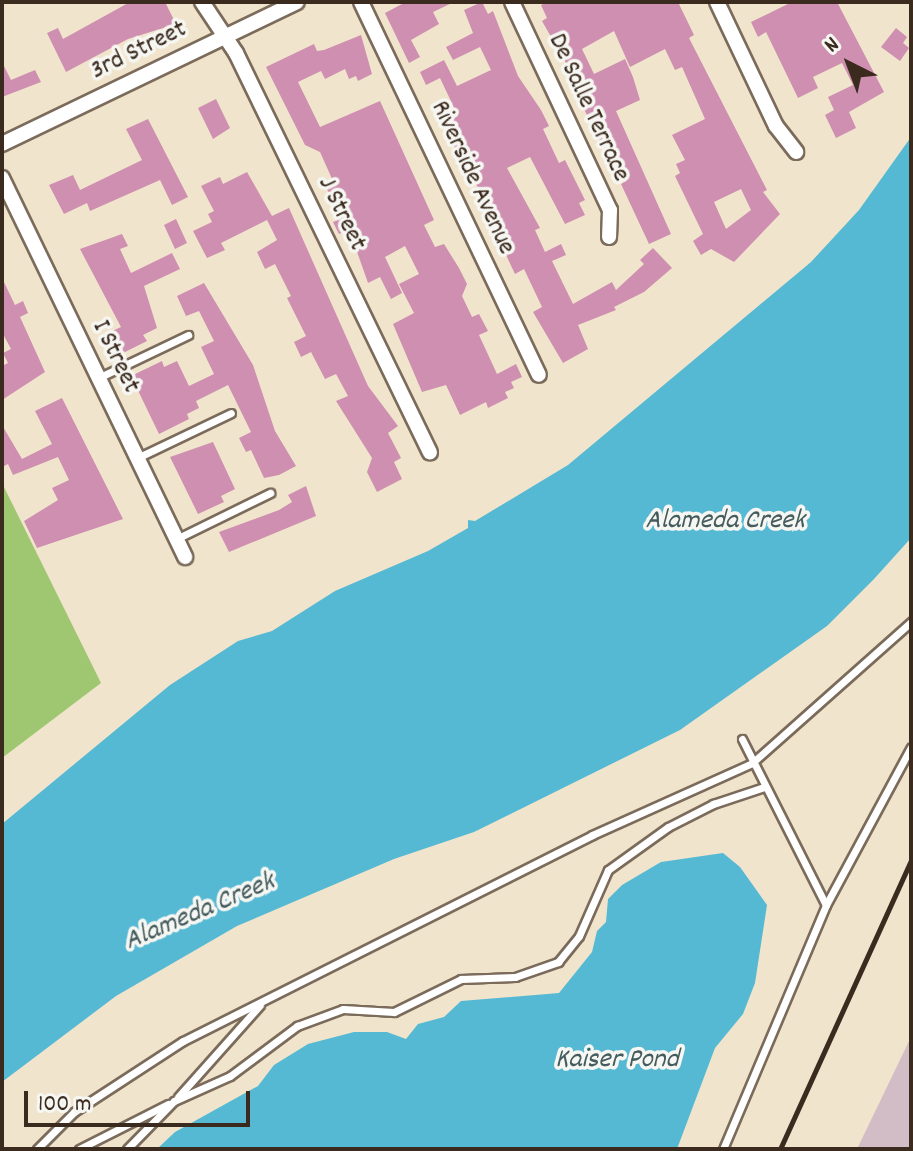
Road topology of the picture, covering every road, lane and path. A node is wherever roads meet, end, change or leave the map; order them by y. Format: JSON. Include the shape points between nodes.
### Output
{"nodes":[{"id":1,"x":202,"y":2,"type":"edge"},
{"id":2,"x":297,"y":2,"type":"edge"},
{"id":3,"x":361,"y":2,"type":"edge"},
{"id":4,"x":512,"y":2,"type":"edge"},
{"id":5,"x":717,"y":2,"type":"edge"},
{"id":6,"x":223,"y":37,"type":"junction"},
{"id":7,"x":2,"y":144,"type":"edge"},
{"id":8,"x":796,"y":152,"type":"dead end"},
{"id":9,"x":2,"y":178,"type":"edge"},
{"id":10,"x":609,"y":237,"type":"dead end"},
{"id":11,"x":188,"y":335,"type":"dead end"},
{"id":12,"x":539,"y":375,"type":"dead end"},
{"id":13,"x":98,"y":378,"type":"junction"},
{"id":14,"x":231,"y":413,"type":"dead end"},
{"id":15,"x":430,"y":452,"type":"dead end"},
{"id":16,"x":137,"y":458,"type":"junction"},
{"id":17,"x":270,"y":493,"type":"dead end"},
{"id":18,"x":176,"y":539,"type":"junction"},
{"id":19,"x":185,"y":557,"type":"dead end"},
{"id":20,"x":911,"y":622,"type":"edge"},
{"id":21,"x":742,"y":739,"type":"dead end"},
{"id":22,"x":911,"y":747,"type":"edge"},
{"id":23,"x":752,"y":763,"type":"junction"},
{"id":24,"x":764,"y":787,"type":"junction"},
{"id":25,"x":826,"y":905,"type":"junction"},
{"id":26,"x":265,"y":1000,"type":"junction"},
{"id":27,"x":174,"y":1101,"type":"junction"},
{"id":28,"x":37,"y":1149,"type":"edge"},
{"id":29,"x":79,"y":1149,"type":"edge"},
{"id":30,"x":127,"y":1149,"type":"edge"},
{"id":31,"x":723,"y":1149,"type":"edge"}],
"edges":[{"from":1,"to":6,"type":"street","name":"J Street"},
{"from":2,"to":6,"type":"street","name":"3rd Street"},
{"from":3,"to":12,"type":"street","name":"Riverside Avenue"},
{"from":4,"to":10,"type":"street","name":"De Salle Terrace","via":[[610,210]]},
{"from":5,"to":8,"type":"street","via":[[776,126]]},
{"from":6,"to":7,"type":"street","name":"3rd Street"},
{"from":6,"to":15,"type":"street","name":"J Street","via":[[236,53]]},
{"from":9,"to":13,"type":"street","name":"I Street"},
{"from":11,"to":13,"type":"lane"},
{"from":13,"to":16,"type":"street","name":"I Street"},
{"from":14,"to":16,"type":"lane"},
{"from":16,"to":18,"type":"street","name":"I Street"},
{"from":17,"to":18,"type":"lane"},
{"from":18,"to":19,"type":"street","name":"I Street"},
{"from":20,"to":23,"type":"lane"},
{"from":21,"to":23,"type":"lane"},
{"from":22,"to":25,"type":"lane"},
{"from":23,"to":24,"type":"lane"},
{"from":23,"to":26,"type":"lane","via":[[592,835]]},
{"from":24,"to":25,"type":"lane"},
{"from":24,"to":27,"type":"lane","via":[[668,827],[608,870],[579,936],[558,962],[515,977],[461,979],[394,1012],[343,1009],[297,1026],[230,1076]]},
{"from":25,"to":31,"type":"lane"},
{"from":26,"to":27,"type":"lane"},
{"from":26,"to":28,"type":"lane","via":[[183,1041],[74,1112]]},
{"from":27,"to":29,"type":"lane"},
{"from":27,"to":30,"type":"lane"}]}
